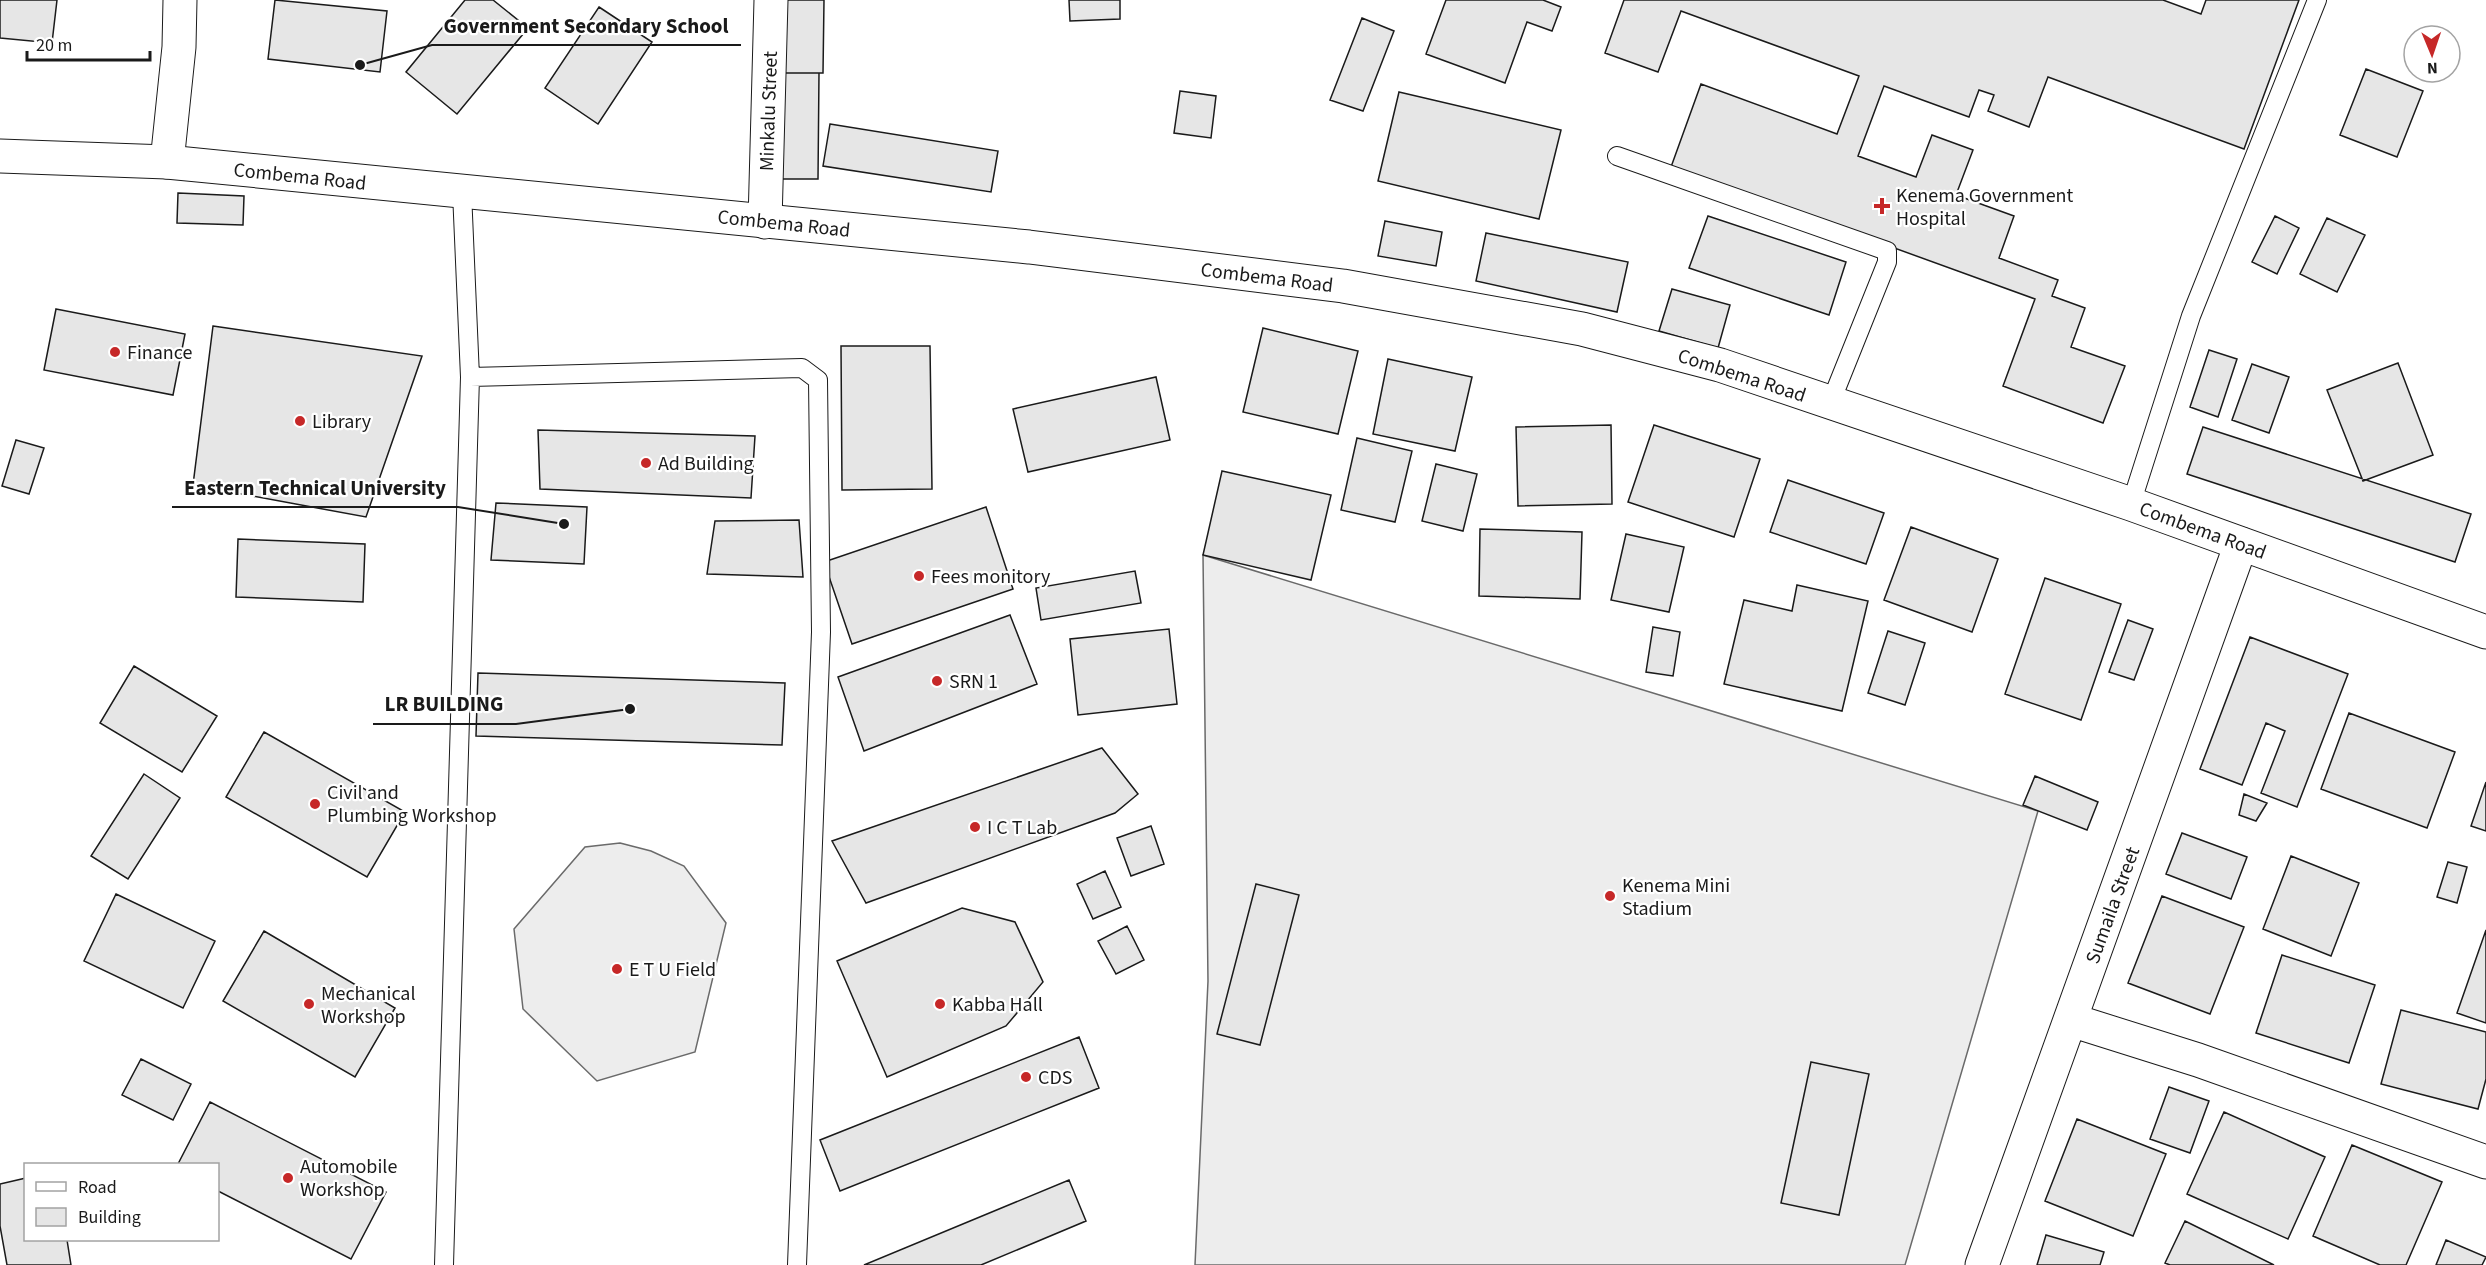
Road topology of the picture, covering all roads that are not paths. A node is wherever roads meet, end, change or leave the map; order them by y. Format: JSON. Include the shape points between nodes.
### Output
{"nodes":[{"id":1,"x":180,"y":0,"type":"edge"},
{"id":2,"x":771,"y":0,"type":"edge"},
{"id":3,"x":2318,"y":0,"type":"edge"},
{"id":4,"x":0,"y":156,"type":"edge"},
{"id":5,"x":1617,"y":156,"type":"dead end"},
{"id":6,"x":167,"y":162,"type":"junction"},
{"id":7,"x":462,"y":192,"type":"junction"},
{"id":8,"x":765,"y":222,"type":"junction"},
{"id":9,"x":470,"y":377,"type":"junction"},
{"id":10,"x":1830,"y":404,"type":"junction"},
{"id":11,"x":2131,"y":504,"type":"junction"},
{"id":12,"x":2241,"y":544,"type":"junction"},
{"id":13,"x":2486,"y":632,"type":"edge"},
{"id":14,"x":2072,"y":1020,"type":"junction"},
{"id":15,"x":2486,"y":1162,"type":"edge"},
{"id":16,"x":444,"y":1265,"type":"edge"},
{"id":17,"x":797,"y":1265,"type":"edge"},
{"id":18,"x":1982,"y":1265,"type":"edge"}],
"edges":[{"from":1,"to":6,"type":"street"},
{"from":2,"to":8,"type":"street","name":"Minkalu Street"},
{"from":3,"to":11,"type":"lane","via":[[2191,316]]},
{"from":4,"to":6,"type":"street","name":"Combema Road"},
{"from":5,"to":10,"type":"lane","via":[[1887,251],[1887,262]]},
{"from":6,"to":7,"type":"street","name":"Combema Road"},
{"from":7,"to":8,"type":"street","name":"Combema Road"},
{"from":7,"to":9,"type":"lane"},
{"from":8,"to":10,"type":"street","name":"Combema Road","via":[[1029,247],[1343,286],[1582,329],[1720,365]]},
{"from":9,"to":16,"type":"lane"},
{"from":9,"to":17,"type":"lane","via":[[802,368],[818,380],[821,632]]},
{"from":10,"to":11,"type":"street","name":"Combema Road"},
{"from":11,"to":12,"type":"street","name":"Combema Road"},
{"from":12,"to":13,"type":"street","name":"Combema Road"},
{"from":12,"to":14,"type":"street","name":"Sumaila Street"},
{"from":14,"to":15,"type":"street","via":[[2198,1060]]},
{"from":14,"to":18,"type":"street","name":"Sumaila Street"}]}
